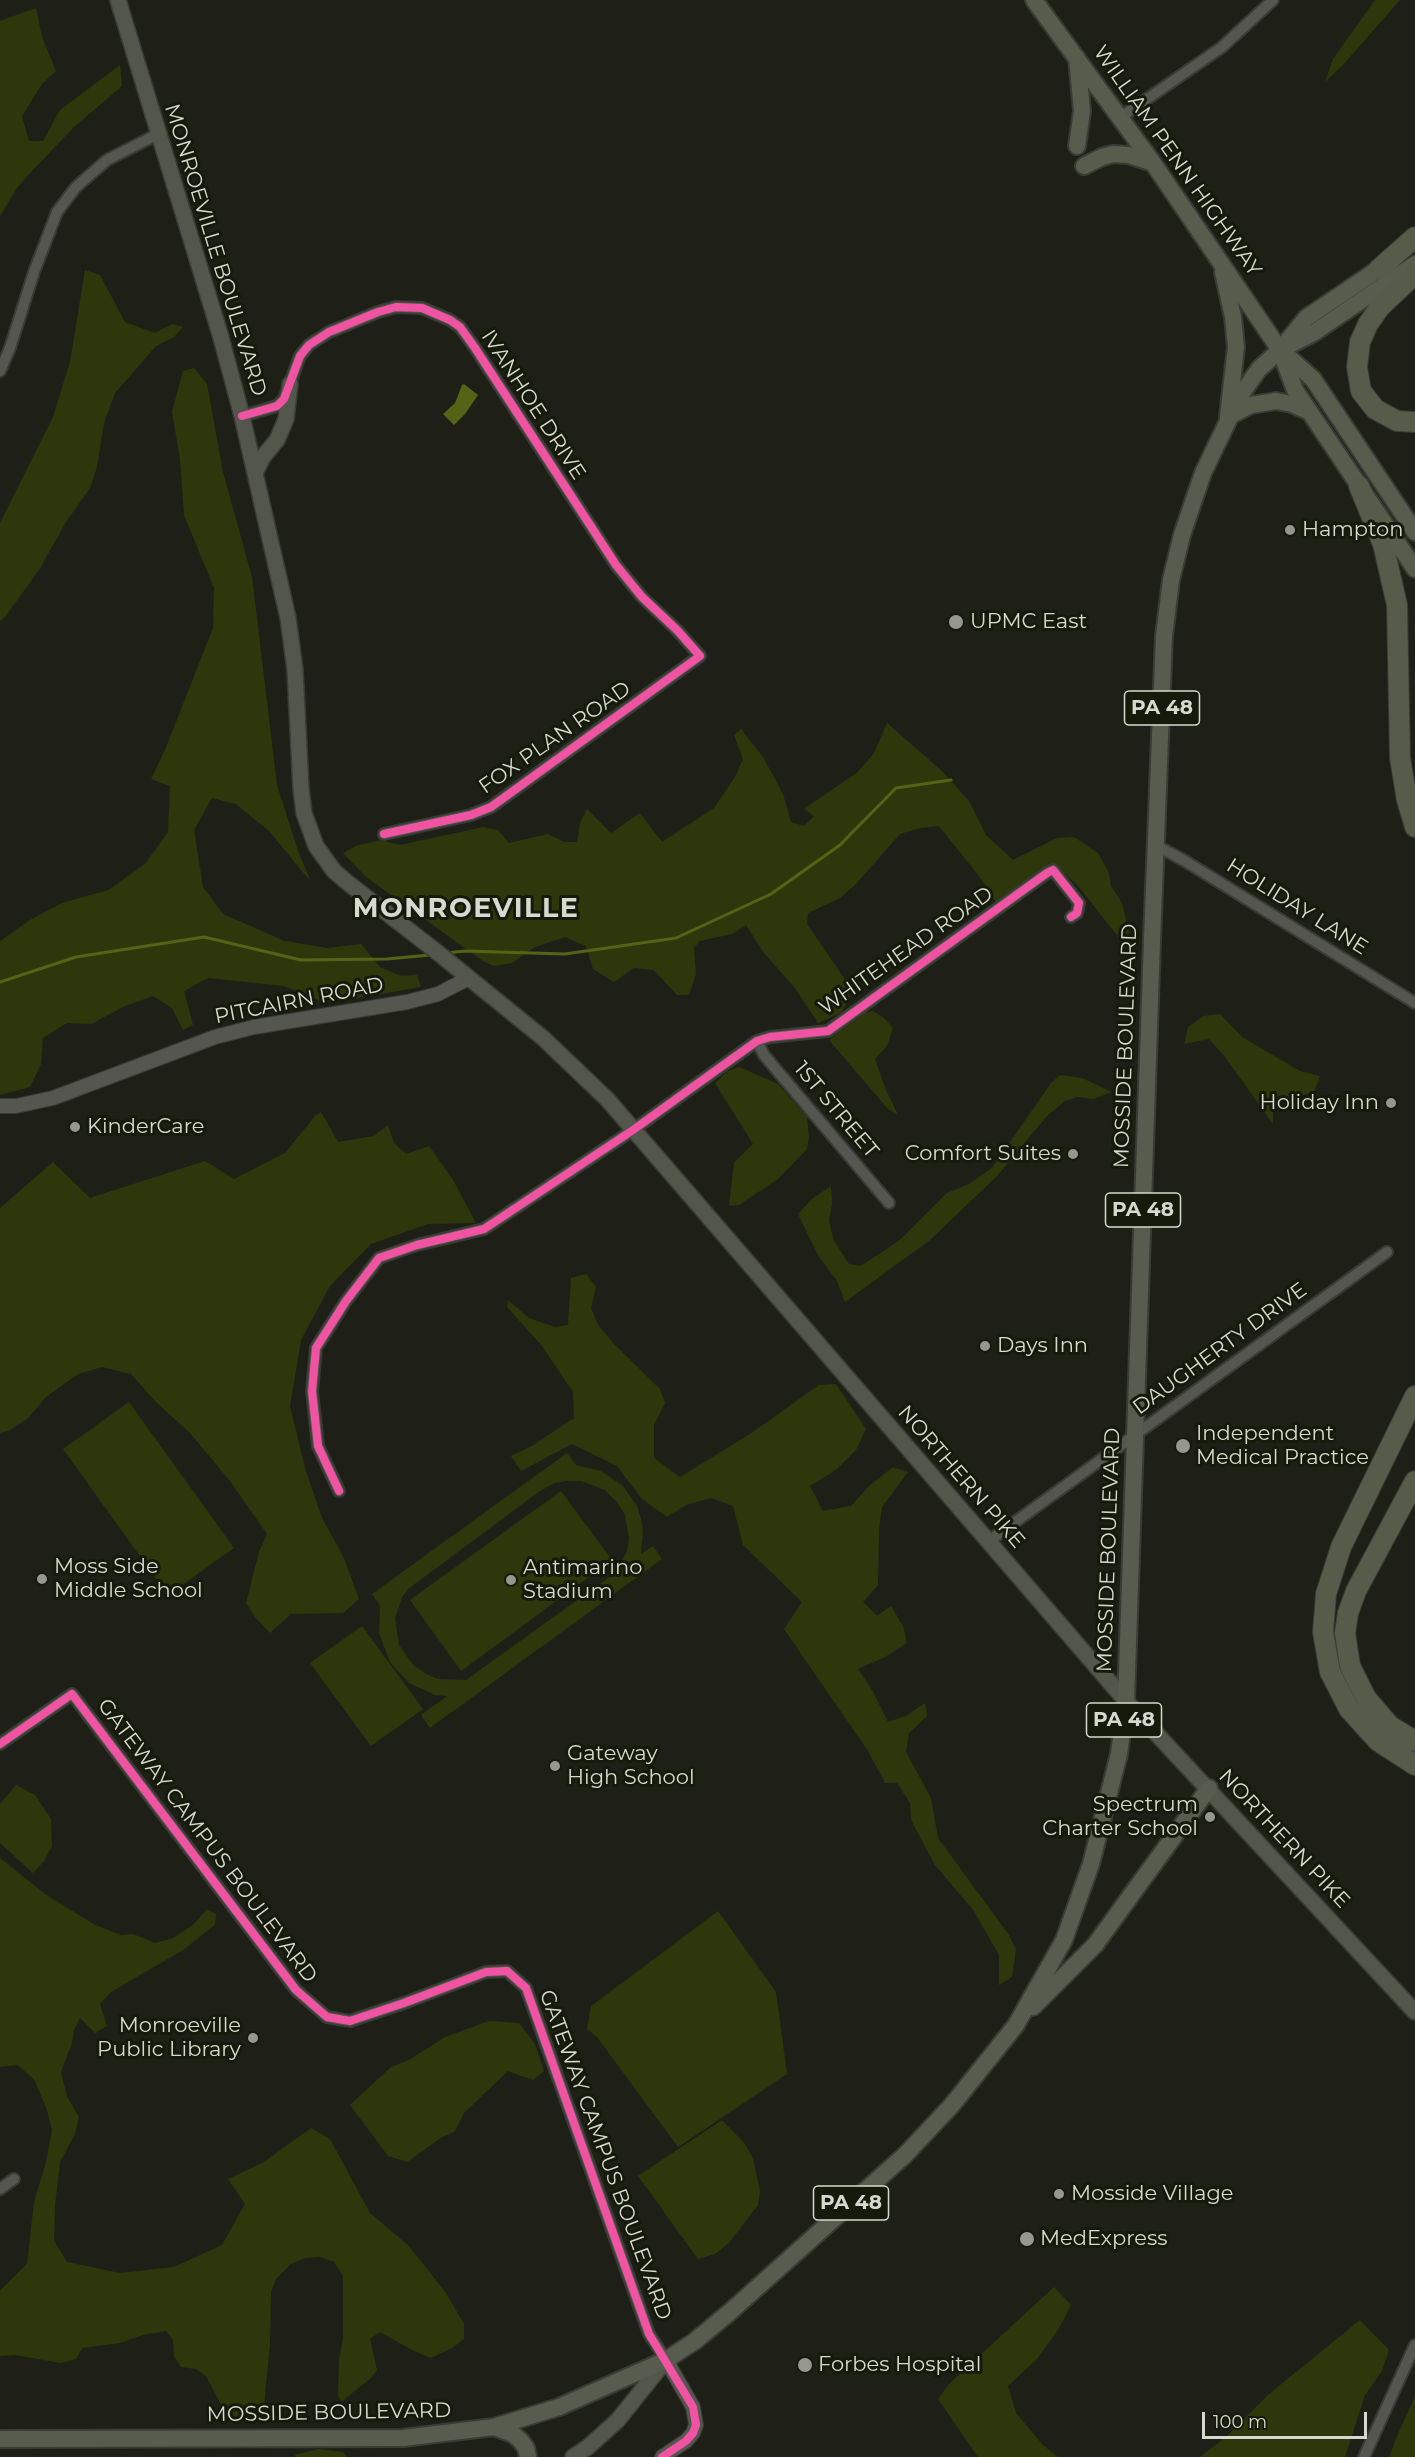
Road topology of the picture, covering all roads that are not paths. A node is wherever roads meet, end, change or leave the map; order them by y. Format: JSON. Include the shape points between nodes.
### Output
{"nodes":[{"id":1,"x":118,"y":0,"type":"edge"},
{"id":2,"x":1034,"y":0,"type":"edge"},
{"id":3,"x":1273,"y":0,"type":"edge"},
{"id":4,"x":1077,"y":58,"type":"junction"},
{"id":5,"x":1120,"y":117,"type":"junction"},
{"id":6,"x":158,"y":134,"type":"junction"},
{"id":7,"x":1077,"y":146,"type":"dead end"},
{"id":8,"x":1153,"y":163,"type":"junction"},
{"id":9,"x":1084,"y":166,"type":"dead end"},
{"id":10,"x":1415,"y":237,"type":"edge"},
{"id":11,"x":1415,"y":245,"type":"edge"},
{"id":12,"x":1221,"y":262,"type":"junction"},
{"id":13,"x":1415,"y":264,"type":"edge"},
{"id":14,"x":1379,"y":269,"type":"junction"},
{"id":15,"x":1415,"y":274,"type":"edge"},
{"id":16,"x":1280,"y":350,"type":"junction"},
{"id":17,"x":0,"y":372,"type":"edge"},
{"id":18,"x":290,"y":384,"type":"junction"},
{"id":19,"x":1276,"y":400,"type":"joint"},
{"id":20,"x":1310,"y":412,"type":"junction"},
{"id":21,"x":242,"y":416,"type":"junction"},
{"id":22,"x":1228,"y":417,"type":"junction"},
{"id":23,"x":1415,"y":422,"type":"edge"},
{"id":24,"x":255,"y":473,"type":"junction"},
{"id":25,"x":1359,"y":486,"type":"junction"},
{"id":26,"x":1415,"y":532,"type":"edge"},
{"id":27,"x":1415,"y":569,"type":"edge"},
{"id":28,"x":700,"y":656,"type":"joint"},
{"id":29,"x":1415,"y":827,"type":"edge"},
{"id":30,"x":384,"y":834,"type":"dead end"},
{"id":31,"x":1157,"y":846,"type":"junction"},
{"id":32,"x":1071,"y":917,"type":"dead end"},
{"id":33,"x":469,"y":978,"type":"junction"},
{"id":34,"x":1415,"y":1003,"type":"edge"},
{"id":35,"x":757,"y":1041,"type":"junction"},
{"id":36,"x":0,"y":1106,"type":"edge"},
{"id":37,"x":633,"y":1130,"type":"junction"},
{"id":38,"x":889,"y":1203,"type":"dead end"},
{"id":39,"x":1387,"y":1252,"type":"dead end"},
{"id":40,"x":1415,"y":1396,"type":"edge"},
{"id":41,"x":1135,"y":1435,"type":"junction"},
{"id":42,"x":1415,"y":1481,"type":"edge"},
{"id":43,"x":339,"y":1491,"type":"dead end"},
{"id":44,"x":989,"y":1541,"type":"junction"},
{"id":45,"x":1126,"y":1701,"type":"junction"},
{"id":46,"x":1415,"y":1741,"type":"edge"},
{"id":47,"x":0,"y":1744,"type":"edge"},
{"id":48,"x":1415,"y":1764,"type":"edge"},
{"id":49,"x":1209,"y":1788,"type":"junction"},
{"id":50,"x":1415,"y":2012,"type":"edge"},
{"id":51,"x":1016,"y":2025,"type":"junction"},
{"id":52,"x":14,"y":2179,"type":"dead end"},
{"id":53,"x":0,"y":2190,"type":"edge"},
{"id":54,"x":1415,"y":2344,"type":"edge"},
{"id":55,"x":666,"y":2361,"type":"junction"},
{"id":56,"x":494,"y":2427,"type":"junction"},
{"id":57,"x":0,"y":2439,"type":"edge"},
{"id":58,"x":528,"y":2457,"type":"edge"},
{"id":59,"x":573,"y":2457,"type":"edge"},
{"id":60,"x":662,"y":2457,"type":"edge"},
{"id":61,"x":1364,"y":2457,"type":"edge"}],
"edges":[{"from":1,"to":6,"type":"main road","name":"MONROEVILLE BOULEVARD"},
{"from":2,"to":4,"type":"highway","name":"WILLIAM PENN HIGHWAY"},
{"from":3,"to":5,"type":"street","via":[[1222,47]]},
{"from":4,"to":5,"type":"highway","name":"WILLIAM PENN HIGHWAY"},
{"from":4,"to":7,"type":"highway","via":[[1082,111]]},
{"from":5,"to":8,"type":"highway","name":"WILLIAM PENN HIGHWAY"},
{"from":6,"to":17,"type":"street","via":[[107,160],[63,202],[52,222]]},
{"from":6,"to":21,"type":"main road","name":"MONROEVILLE BOULEVARD"},
{"from":8,"to":9,"type":"highway","via":[[1113,154]]},
{"from":8,"to":12,"type":"highway","name":"WILLIAM PENN HIGHWAY"},
{"from":10,"to":14,"type":"highway"},
{"from":11,"to":14,"type":"main road"},
{"from":12,"to":16,"type":"highway","name":"WILLIAM PENN HIGHWAY"},
{"from":12,"to":22,"type":"highway","via":[[1235,333],[1235,373]]},
{"from":13,"to":16,"type":"main road","via":[[1315,332]]},
{"from":14,"to":16,"type":"main road","via":[[1306,318]]},
{"from":15,"to":23,"type":"highway","via":[[1368,324],[1356,367],[1361,391],[1375,409],[1397,421]]},
{"from":16,"to":20,"type":"highway","name":"WILLIAM PENN HIGHWAY","via":[[1295,390]]},
{"from":16,"to":22,"type":"main road","name":"MOSSIDE BOULEVARD","number":"PA 48","via":[[1253,377]]},
{"from":16,"to":26,"type":"highway","name":"WILLIAM PENN HIGHWAY","via":[[1312,379]]},
{"from":18,"to":21,"type":"street","name":"IVANHOE DRIVE","via":[[277,406]]},
{"from":18,"to":24,"type":"main road","via":[[286,419]]},
{"from":18,"to":28,"type":"street","name":"IVANHOE DRIVE","via":[[297,361],[309,345],[329,332],[378,312],[410,307],[450,320],[476,348],[616,565]]},
{"from":19,"to":20,"type":"main road"},
{"from":19,"to":22,"type":"highway","via":[[1251,405]]},
{"from":20,"to":25,"type":"highway","name":"WILLIAM PENN HIGHWAY"},
{"from":21,"to":24,"type":"main road","name":"MONROEVILLE BOULEVARD"},
{"from":22,"to":31,"type":"main road","name":"MOSSIDE BOULEVARD","number":"PA 48","via":[[1191,506],[1171,580],[1164,636]]},
{"from":24,"to":33,"type":"main road","name":"MONROEVILLE BOULEVARD","via":[[292,640],[302,789],[309,830],[325,858],[348,883]]},
{"from":25,"to":27,"type":"highway","name":"WILLIAM PENN HIGHWAY"},
{"from":25,"to":29,"type":"highway","via":[[1383,544],[1397,605],[1400,758]]},
{"from":28,"to":30,"type":"street","name":"FOX PLAN ROAD","via":[[491,807]]},
{"from":31,"to":34,"type":"street","name":"HOLIDAY LANE"},
{"from":31,"to":41,"type":"main road","name":"MOSSIDE BOULEVARD","number":"PA 48"},
{"from":32,"to":35,"type":"street","name":"WHITEHEAD ROAD","via":[[1077,913],[1079,903],[1053,870],[828,1031]]},
{"from":33,"to":36,"type":"street","name":"PITCAIRN ROAD","via":[[438,994],[407,1002],[215,1037],[53,1098]]},
{"from":33,"to":37,"type":"main road","name":"NORTHERN PIKE","via":[[543,1038],[607,1099]]},
{"from":35,"to":37,"type":"street","name":"WHITEHEAD ROAD"},
{"from":35,"to":38,"type":"street","name":"1ST STREET","via":[[764,1055]]},
{"from":37,"to":43,"type":"street","name":"WHITEHEAD ROAD","via":[[484,1230],[379,1258],[316,1348],[312,1391],[318,1446]]},
{"from":37,"to":44,"type":"main road","name":"NORTHERN PIKE"},
{"from":39,"to":41,"type":"street","name":"DAUGHERTY DRIVE"},
{"from":40,"to":48,"type":"highway","via":[[1341,1547],[1326,1594],[1323,1632],[1330,1672],[1349,1709],[1378,1741]]},
{"from":41,"to":44,"type":"street","name":"DAUGHERTY DRIVE"},
{"from":41,"to":45,"type":"main road","name":"MOSSIDE BOULEVARD","number":"PA 48"},
{"from":42,"to":46,"type":"highway","via":[[1356,1592],[1348,1613],[1345,1644],[1354,1676],[1366,1698],[1390,1726]]},
{"from":44,"to":45,"type":"main road","name":"NORTHERN PIKE"},
{"from":45,"to":49,"type":"main road","name":"NORTHERN PIKE"},
{"from":45,"to":51,"type":"main road","name":"MOSSIDE BOULEVARD","number":"PA 48","via":[[1119,1754],[1092,1864],[1064,1940]]},
{"from":47,"to":55,"type":"street","name":"GATEWAY CAMPUS BOULEVARD","via":[[72,1694],[296,1990],[327,2017],[350,2021],[486,1972],[507,1971],[526,1988],[650,2334]]},
{"from":49,"to":50,"type":"main road","name":"NORTHERN PIKE"},
{"from":49,"to":51,"type":"main road","via":[[1095,1945]]},
{"from":51,"to":55,"type":"main road","name":"MOSSIDE BOULEVARD","number":"PA 48","via":[[952,2105],[905,2155],[731,2311]]},
{"from":52,"to":53,"type":"street"},
{"from":54,"to":61,"type":"street"},
{"from":55,"to":56,"type":"main road","name":"MOSSIDE BOULEVARD","number":"PA 48","via":[[559,2407]]},
{"from":55,"to":59,"type":"main road","via":[[618,2420]]},
{"from":55,"to":60,"type":"street","via":[[693,2407],[696,2425],[686,2441]]},
{"from":56,"to":57,"type":"main road","name":"MOSSIDE BOULEVARD","number":"PA 48","via":[[403,2438]]},
{"from":56,"to":58,"type":"main road","via":[[521,2441]]}]}
